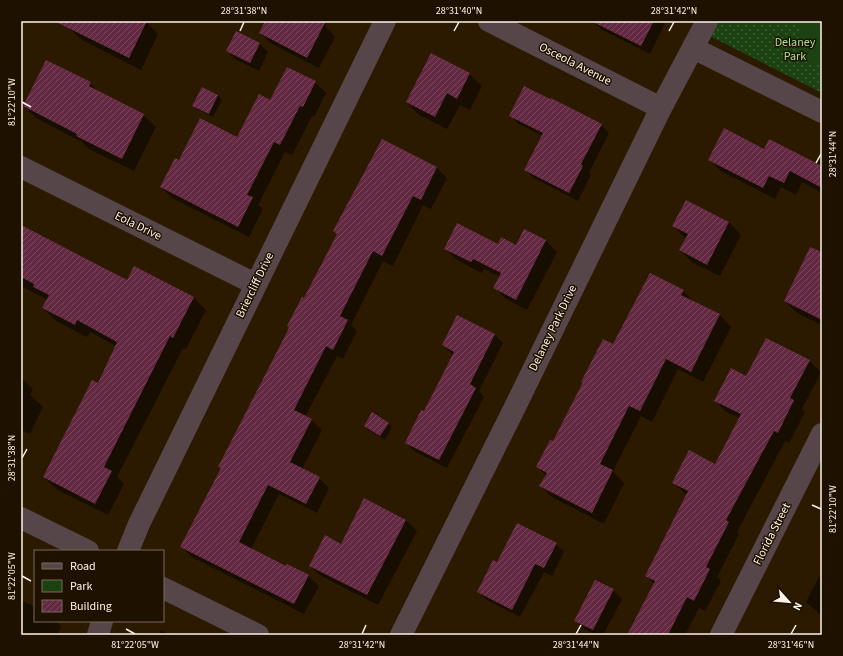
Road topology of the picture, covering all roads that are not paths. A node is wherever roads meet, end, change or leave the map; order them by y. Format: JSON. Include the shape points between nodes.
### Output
{"nodes":[{"id":1,"x":384,"y":21,"type":"edge"},
{"id":2,"x":489,"y":21,"type":"edge"},
{"id":3,"x":706,"y":21,"type":"edge"},
{"id":4,"x":693,"y":48,"type":"junction"},
{"id":5,"x":661,"y":108,"type":"junction"},
{"id":6,"x":822,"y":112,"type":"edge"},
{"id":7,"x":21,"y":167,"type":"edge"},
{"id":8,"x":255,"y":284,"type":"junction"},
{"id":9,"x":822,"y":434,"type":"edge"},
{"id":10,"x":21,"y":518,"type":"edge"},
{"id":11,"x":86,"y":550,"type":"edge"},
{"id":12,"x":128,"y":550,"type":"edge"},
{"id":13,"x":164,"y":588,"type":"edge"},
{"id":14,"x":102,"y":622,"type":"edge"},
{"id":15,"x":98,"y":635,"type":"edge"},
{"id":16,"x":258,"y":635,"type":"edge"},
{"id":17,"x":401,"y":635,"type":"edge"},
{"id":18,"x":721,"y":635,"type":"edge"}],
"edges":[{"from":1,"to":8,"type":"street","name":"Briercliff Drive"},
{"from":2,"to":5,"type":"street","name":"Osceola Avenue"},
{"from":3,"to":4,"type":"street","name":"Delaney Park Drive"},
{"from":4,"to":5,"type":"street","name":"Delaney Park Drive"},
{"from":4,"to":6,"type":"street"},
{"from":5,"to":17,"type":"street","name":"Delaney Park Drive"},
{"from":7,"to":8,"type":"street","name":"Eola Drive"},
{"from":8,"to":12,"type":"street","name":"Briercliff Drive"},
{"from":9,"to":18,"type":"street","name":"Florida Street"},
{"from":10,"to":11,"type":"street"},
{"from":13,"to":16,"type":"street"},
{"from":14,"to":15,"type":"street"}]}
